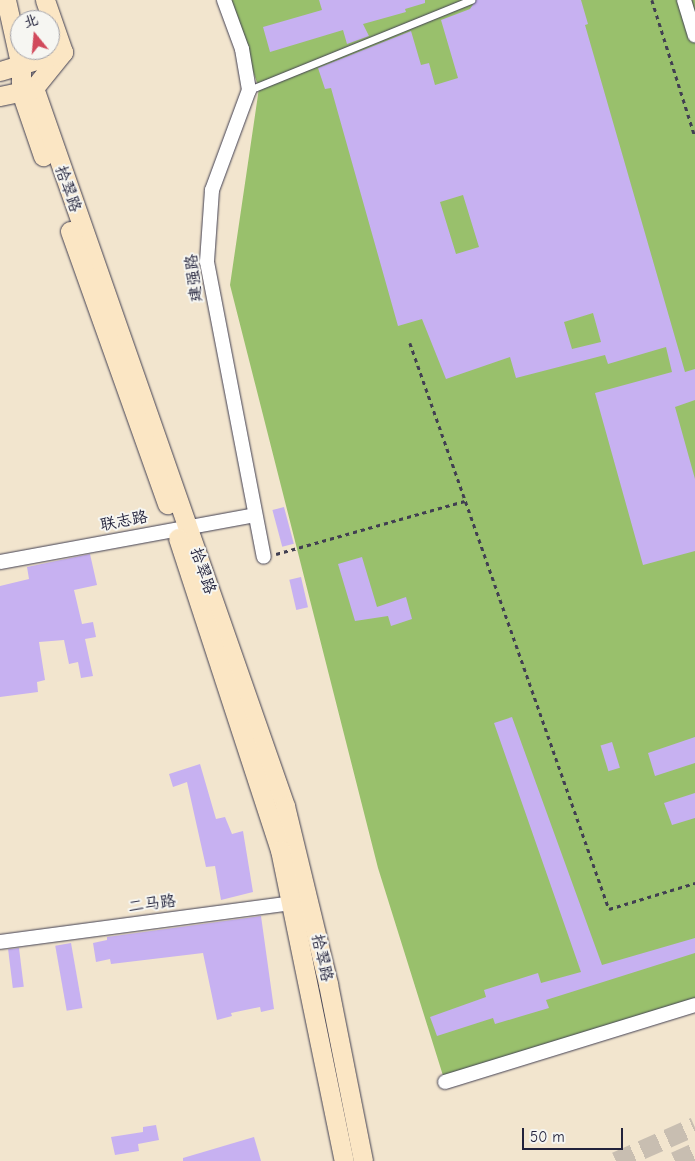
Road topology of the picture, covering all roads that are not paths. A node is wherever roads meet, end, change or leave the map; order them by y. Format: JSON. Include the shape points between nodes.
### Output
{"nodes":[{"id":1,"x":6,"y":0,"type":"edge"},
{"id":2,"x":45,"y":0,"type":"edge"},
{"id":3,"x":224,"y":0,"type":"edge"},
{"id":4,"x":471,"y":0,"type":"edge"},
{"id":5,"x":684,"y":0,"type":"edge"},
{"id":6,"x":695,"y":35,"type":"edge"},
{"id":7,"x":63,"y":52,"type":"junction"},
{"id":8,"x":21,"y":67,"type":"junction"},
{"id":9,"x":0,"y":72,"type":"edge"},
{"id":10,"x":28,"y":90,"type":"junction"},
{"id":11,"x":249,"y":90,"type":"junction"},
{"id":12,"x":0,"y":96,"type":"edge"},
{"id":13,"x":255,"y":515,"type":"junction"},
{"id":14,"x":182,"y":529,"type":"junction"},
{"id":15,"x":264,"y":557,"type":"road end"},
{"id":16,"x":0,"y":562,"type":"edge"},
{"id":17,"x":301,"y":902,"type":"junction"},
{"id":18,"x":0,"y":942,"type":"edge"},
{"id":19,"x":695,"y":1005,"type":"edge"},
{"id":20,"x":445,"y":1082,"type":"dead end"},
{"id":21,"x":344,"y":1161,"type":"edge"},
{"id":22,"x":363,"y":1161,"type":"edge"}],
"edges":[{"from":1,"to":8,"type":"main road","name":"拾翠路"},
{"from":2,"to":7,"type":"main road"},
{"from":3,"to":11,"type":"street","name":"建强路","via":[[242,49]]},
{"from":4,"to":11,"type":"lane"},
{"from":5,"to":6,"type":"street"},
{"from":7,"to":8,"type":"main road"},
{"from":7,"to":10,"type":"main road"},
{"from":8,"to":9,"type":"main road"},
{"from":8,"to":10,"type":"main road","name":"拾翠路"},
{"from":10,"to":12,"type":"main road"},
{"from":10,"to":14,"type":"main road","name":"拾翠路"},
{"from":11,"to":13,"type":"street","name":"建强路","via":[[212,190],[207,262]]},
{"from":13,"to":14,"type":"street","name":"联志路"},
{"from":13,"to":15,"type":"street","name":"建强路"},
{"from":14,"to":16,"type":"street","name":"联志路"},
{"from":14,"to":17,"type":"main road","name":"拾翠路"},
{"from":17,"to":18,"type":"street","name":"二马路"},
{"from":17,"to":21,"type":"main road","name":"拾翠路"},
{"from":17,"to":22,"type":"main road","name":"拾翠路"},
{"from":19,"to":20,"type":"street"}]}
